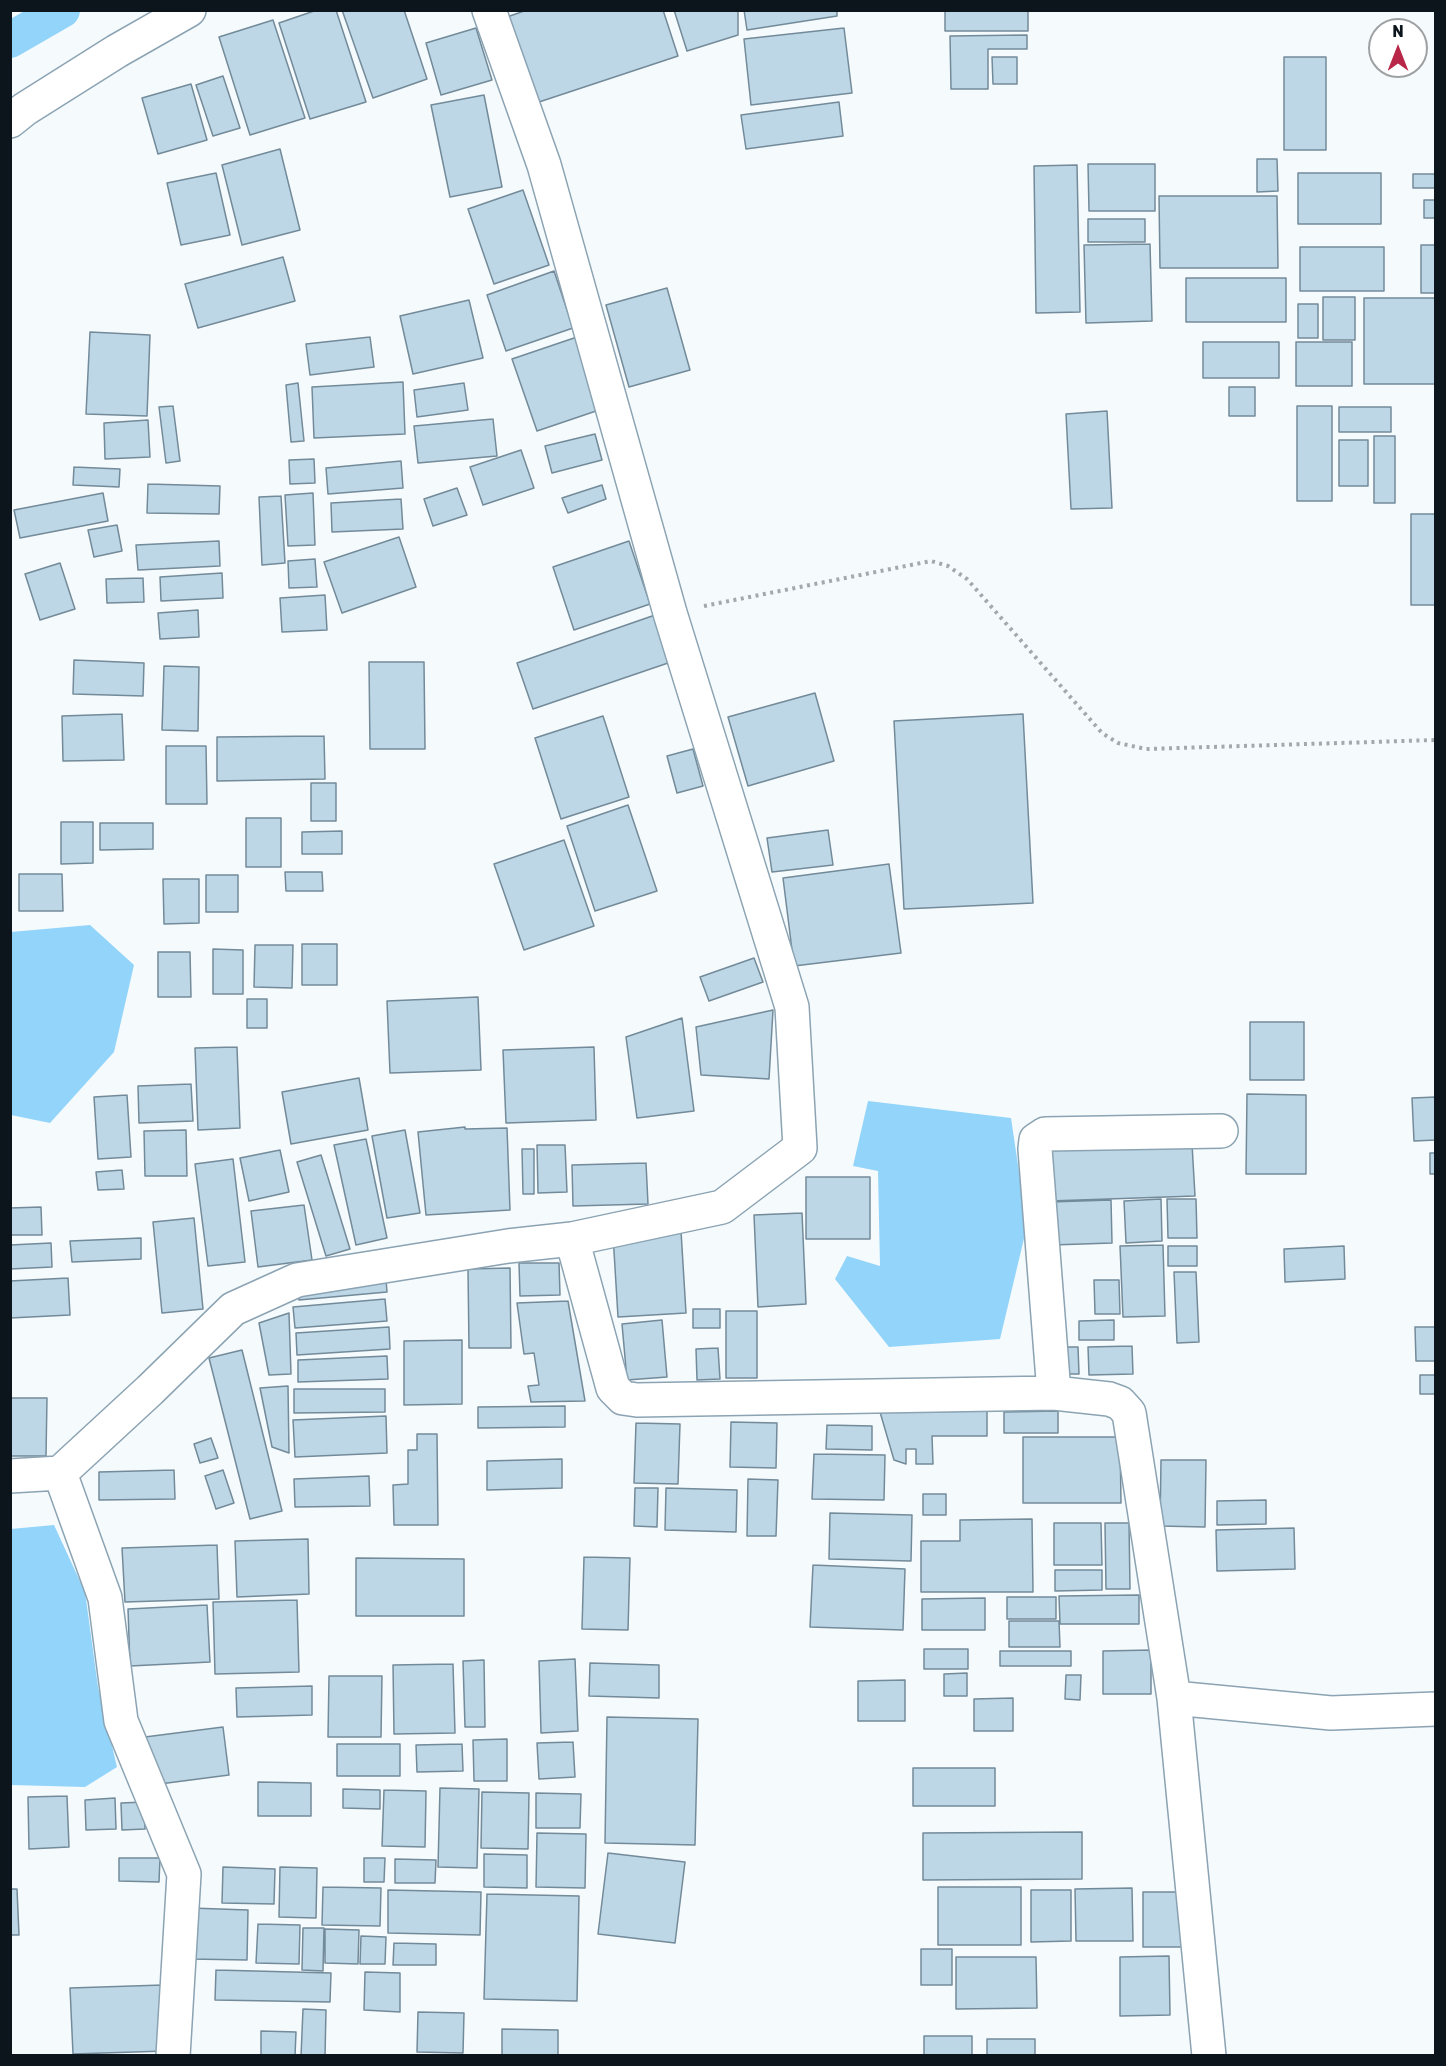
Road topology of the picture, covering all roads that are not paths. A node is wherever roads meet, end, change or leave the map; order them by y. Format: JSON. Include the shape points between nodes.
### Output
{"nodes":[{"id":1,"x":189,"y":10,"type":"edge"},
{"id":2,"x":489,"y":10,"type":"edge"},
{"id":3,"x":10,"y":121,"type":"edge"},
{"id":4,"x":1221,"y":1131,"type":"dead end"},
{"id":5,"x":572,"y":1239,"type":"junction"},
{"id":6,"x":1054,"y":1393,"type":"junction"},
{"id":7,"x":60,"y":1473,"type":"junction"},
{"id":8,"x":10,"y":1476,"type":"edge"},
{"id":9,"x":1174,"y":1698,"type":"junction"},
{"id":10,"x":1436,"y":1709,"type":"edge"},
{"id":11,"x":173,"y":2055,"type":"edge"},
{"id":12,"x":1209,"y":2055,"type":"edge"}],
"edges":[{"from":1,"to":3,"type":"street"},
{"from":2,"to":5,"type":"street","via":[[544,165],[670,613],[792,1007],[800,1148],[722,1207]]},
{"from":4,"to":6,"type":"street","via":[[1045,1134],[1036,1140]]},
{"from":5,"to":6,"type":"street","via":[[613,1388],[623,1398]]},
{"from":5,"to":7,"type":"street","via":[[297,1280],[233,1310]]},
{"from":6,"to":9,"type":"street","via":[[1109,1399],[1120,1403],[1129,1413]]},
{"from":7,"to":8,"type":"street"},
{"from":7,"to":11,"type":"street","via":[[105,1598],[121,1721],[184,1874]]},
{"from":9,"to":10,"type":"street","via":[[1331,1713]]},
{"from":9,"to":12,"type":"street"}]}
